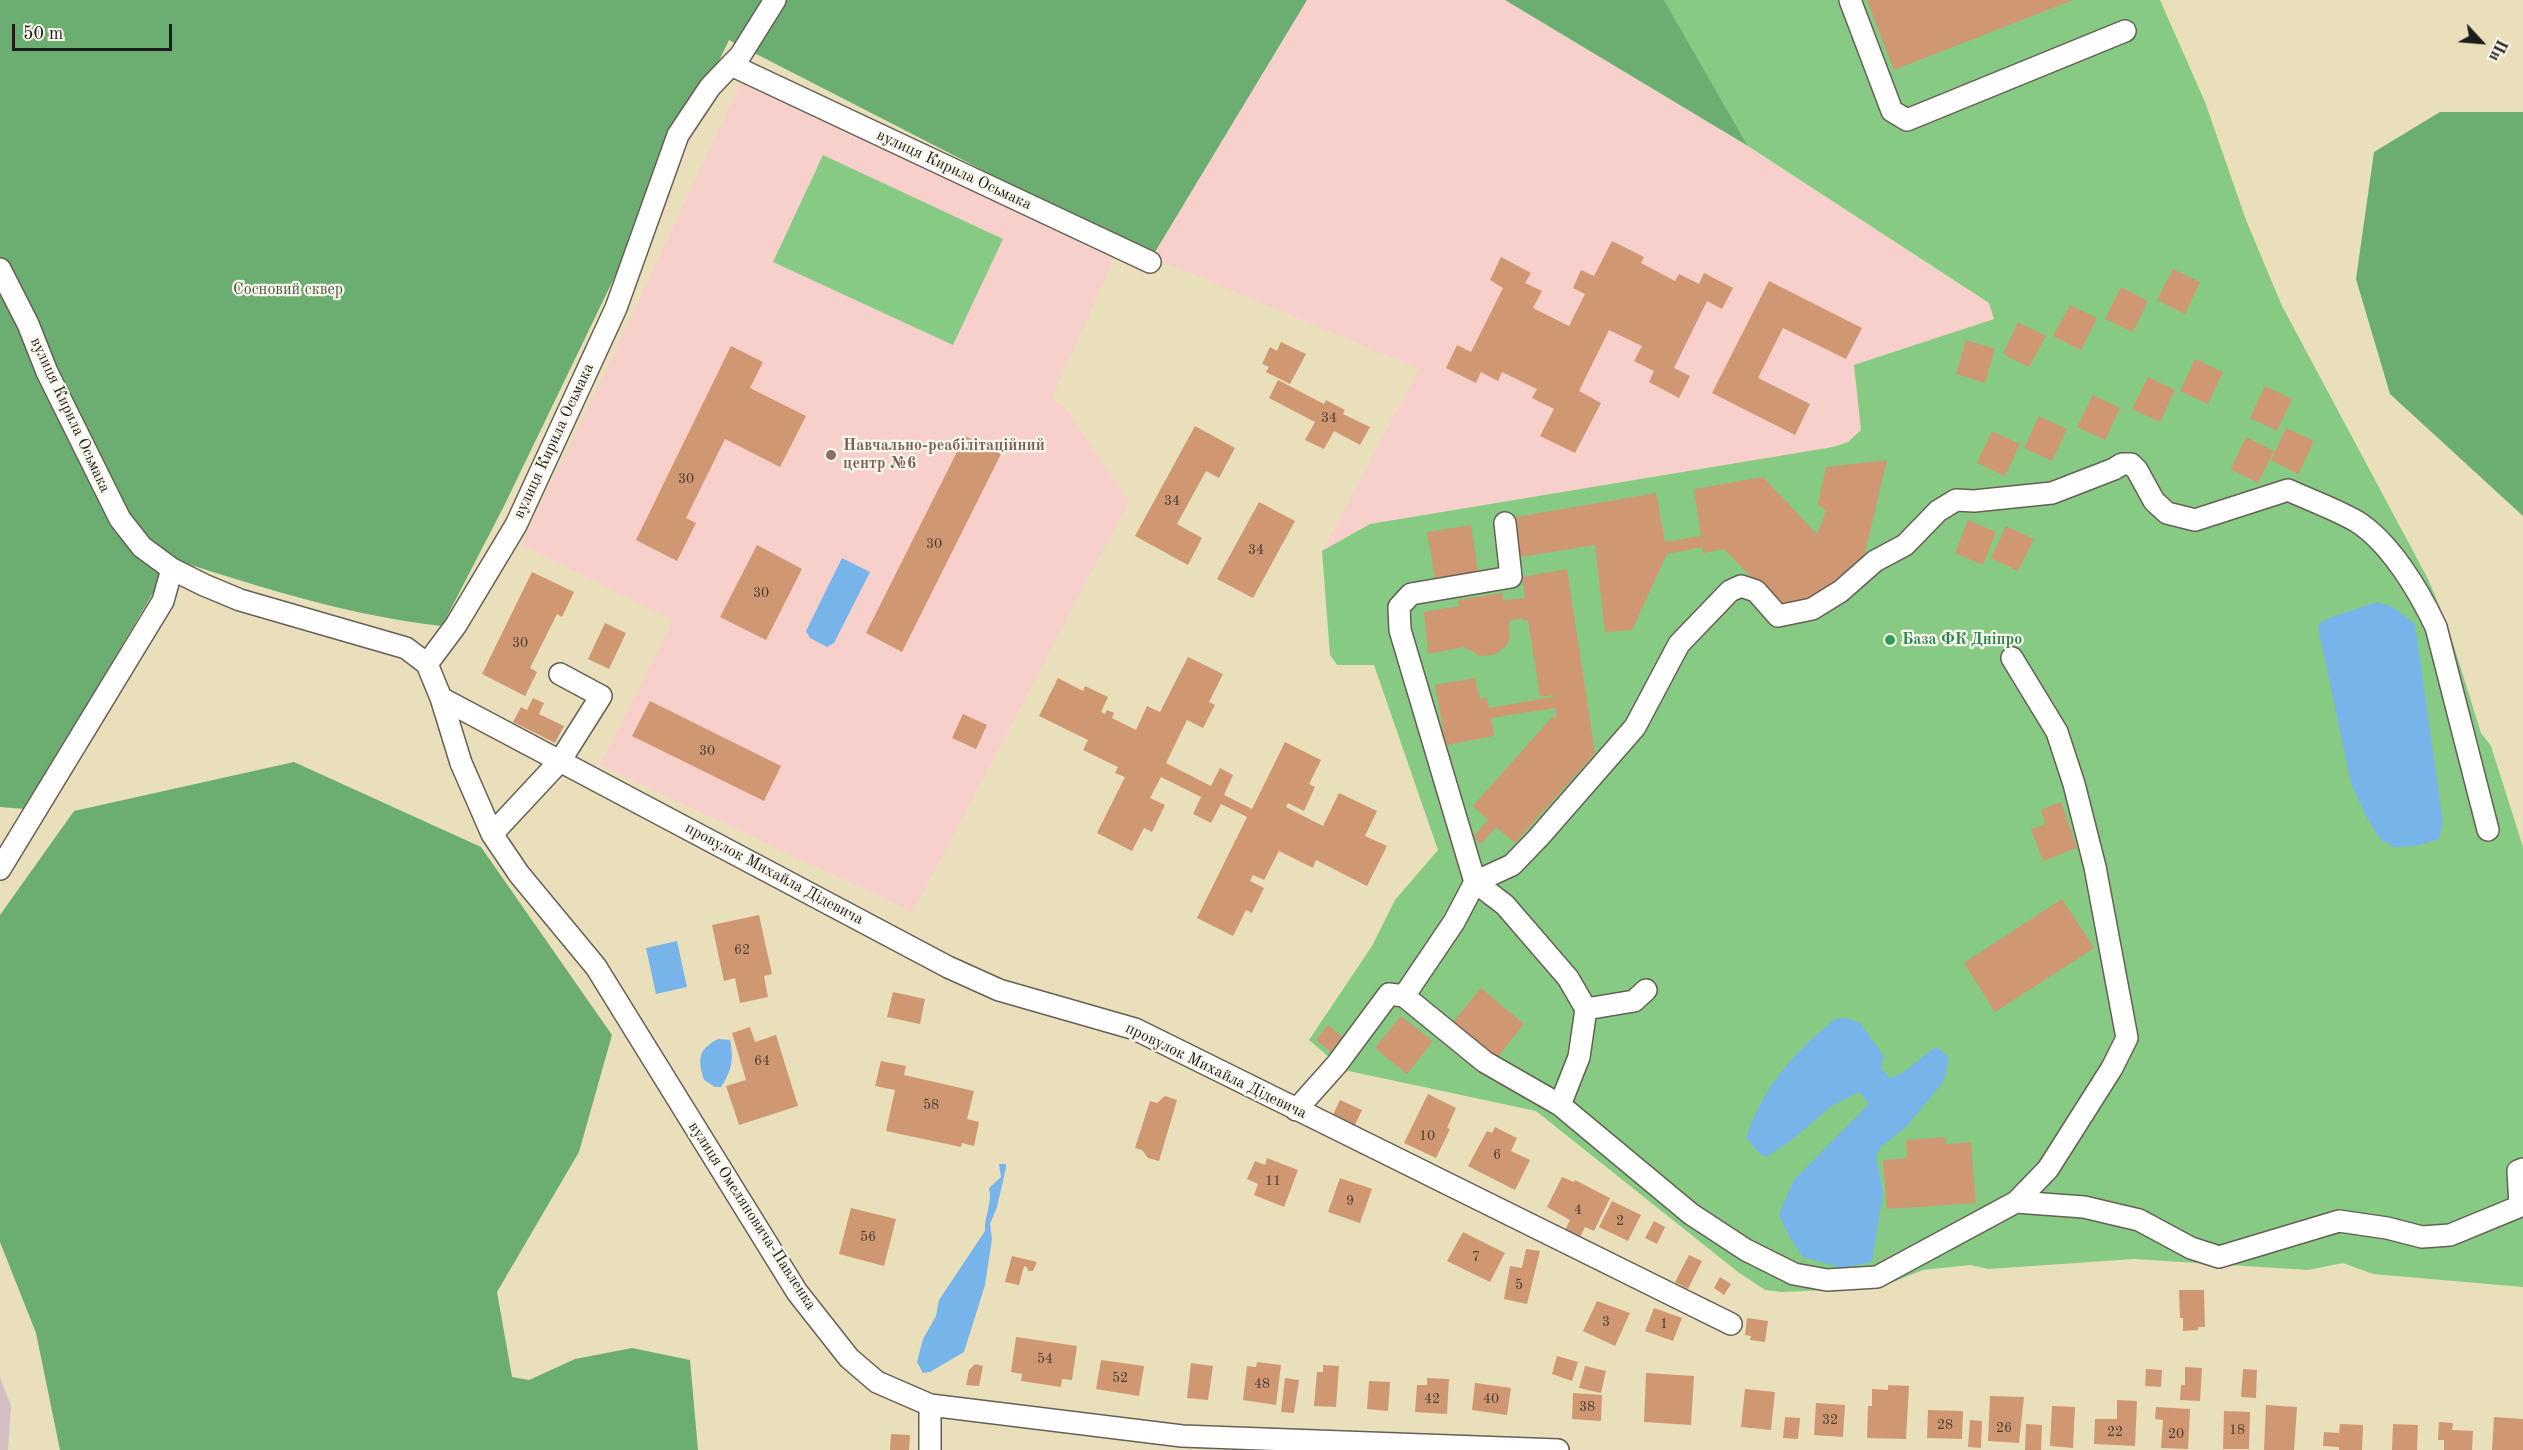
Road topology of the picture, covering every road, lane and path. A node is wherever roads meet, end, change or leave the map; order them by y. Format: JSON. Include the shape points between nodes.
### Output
{"nodes":[{"id":1,"x":775,"y":0,"type":"edge"},
{"id":2,"x":1850,"y":0,"type":"edge"},
{"id":3,"x":2125,"y":31,"type":"dead end"},
{"id":4,"x":731,"y":64,"type":"junction"},
{"id":5,"x":1150,"y":262,"type":"dead end"},
{"id":6,"x":0,"y":269,"type":"edge"},
{"id":7,"x":1505,"y":523,"type":"dead end"},
{"id":8,"x":172,"y":569,"type":"junction"},
{"id":9,"x":2012,"y":658,"type":"dead end"},
{"id":10,"x":427,"y":664,"type":"junction"},
{"id":11,"x":560,"y":674,"type":"dead end"},
{"id":12,"x":441,"y":698,"type":"junction"},
{"id":13,"x":560,"y":761,"type":"junction"},
{"id":14,"x":2488,"y":830,"type":"dead end"},
{"id":15,"x":492,"y":834,"type":"junction"},
{"id":16,"x":0,"y":869,"type":"edge"},
{"id":17,"x":1475,"y":882,"type":"junction"},
{"id":18,"x":1646,"y":990,"type":"dead end"},
{"id":19,"x":1404,"y":996,"type":"junction"},
{"id":20,"x":1586,"y":1009,"type":"junction"},
{"id":21,"x":1560,"y":1105,"type":"junction"},
{"id":22,"x":1296,"y":1110,"type":"junction"},
{"id":23,"x":2523,"y":1169,"type":"edge"},
{"id":24,"x":2016,"y":1202,"type":"junction"},
{"id":25,"x":2521,"y":1206,"type":"edge"},
{"id":26,"x":1731,"y":1324,"type":"dead end"},
{"id":27,"x":930,"y":1405,"type":"junction"},
{"id":28,"x":930,"y":1450,"type":"edge"},
{"id":29,"x":1558,"y":1450,"type":"edge"}],
"edges":[{"from":1,"to":4,"type":"street"},
{"from":2,"to":3,"type":"street","via":[[1892,111],[1907,120]]},
{"from":4,"to":5,"type":"street","name":"вулиця Кирила Осьмака"},
{"from":4,"to":10,"type":"street","name":"вулиця Кирила Осьмака","via":[[710,87],[678,135],[616,308],[516,525],[456,625]]},
{"from":6,"to":8,"type":"street","name":"вулиця Кирила Осьмака","via":[[120,519],[142,547]]},
{"from":7,"to":17,"type":"street","via":[[1511,577],[1411,594],[1399,607],[1400,630]]},
{"from":8,"to":10,"type":"street","name":"вулиця Кирила Осьмака","via":[[240,600],[406,648]]},
{"from":8,"to":16,"type":"street","via":[[163,601]]},
{"from":9,"to":24,"type":"street","via":[[2057,732],[2074,784],[2095,867],[2127,1038],[2048,1169]]},
{"from":10,"to":12,"type":"street","name":"вулиця Омеляновича-Павленка"},
{"from":11,"to":13,"type":"street","via":[[601,696]]},
{"from":12,"to":13,"type":"street","name":"провулок Михайла Дідевича"},
{"from":12,"to":15,"type":"street","name":"вулиця Омеляновича-Павленка","via":[[461,763]]},
{"from":13,"to":15,"type":"street"},
{"from":13,"to":22,"type":"street","name":"провулок Михайла Дідевича","via":[[948,967],[999,990],[1135,1029]]},
{"from":14,"to":17,"type":"street","via":[[2436,627],[2425,603],[2375,535],[2355,521],[2288,490],[2195,520],[2167,513],[2154,501],[2137,470],[2131,464],[2122,464],[2052,493],[1956,500],[1938,511],[1905,545],[1875,561],[1841,591],[1812,609],[1778,616],[1756,591],[1741,586],[1730,591],[1679,644],[1635,727],[1546,829],[1512,865]]},
{"from":15,"to":27,"type":"street","name":"вулиця Омеляновича-Павленка","via":[[519,874],[596,967],[797,1292],[822,1325],[849,1358],[877,1382]]},
{"from":17,"to":19,"type":"street","via":[[1454,922]]},
{"from":17,"to":20,"type":"street","via":[[1512,913],[1568,978]]},
{"from":18,"to":20,"type":"street","via":[[1634,1001]]},
{"from":19,"to":21,"type":"street","via":[[1485,1062]]},
{"from":19,"to":22,"type":"street","via":[[1389,994],[1337,1064]]},
{"from":20,"to":21,"type":"street","via":[[1579,1057]]},
{"from":21,"to":24,"type":"street","via":[[1691,1214],[1746,1250],[1794,1274],[1827,1280],[1877,1277]]},
{"from":22,"to":26,"type":"street","name":"провулок Михайла Дідевича"},
{"from":23,"to":25,"type":"street","via":[[2518,1171]]},
{"from":24,"to":25,"type":"street","via":[[2084,1207],[2139,1220],[2191,1248],[2219,1257],[2339,1221],[2422,1237],[2450,1235]]},
{"from":27,"to":28,"type":"street"},
{"from":27,"to":29,"type":"street","name":"вулиця Омеляновича-Павленка","via":[[1182,1436]]}]}
